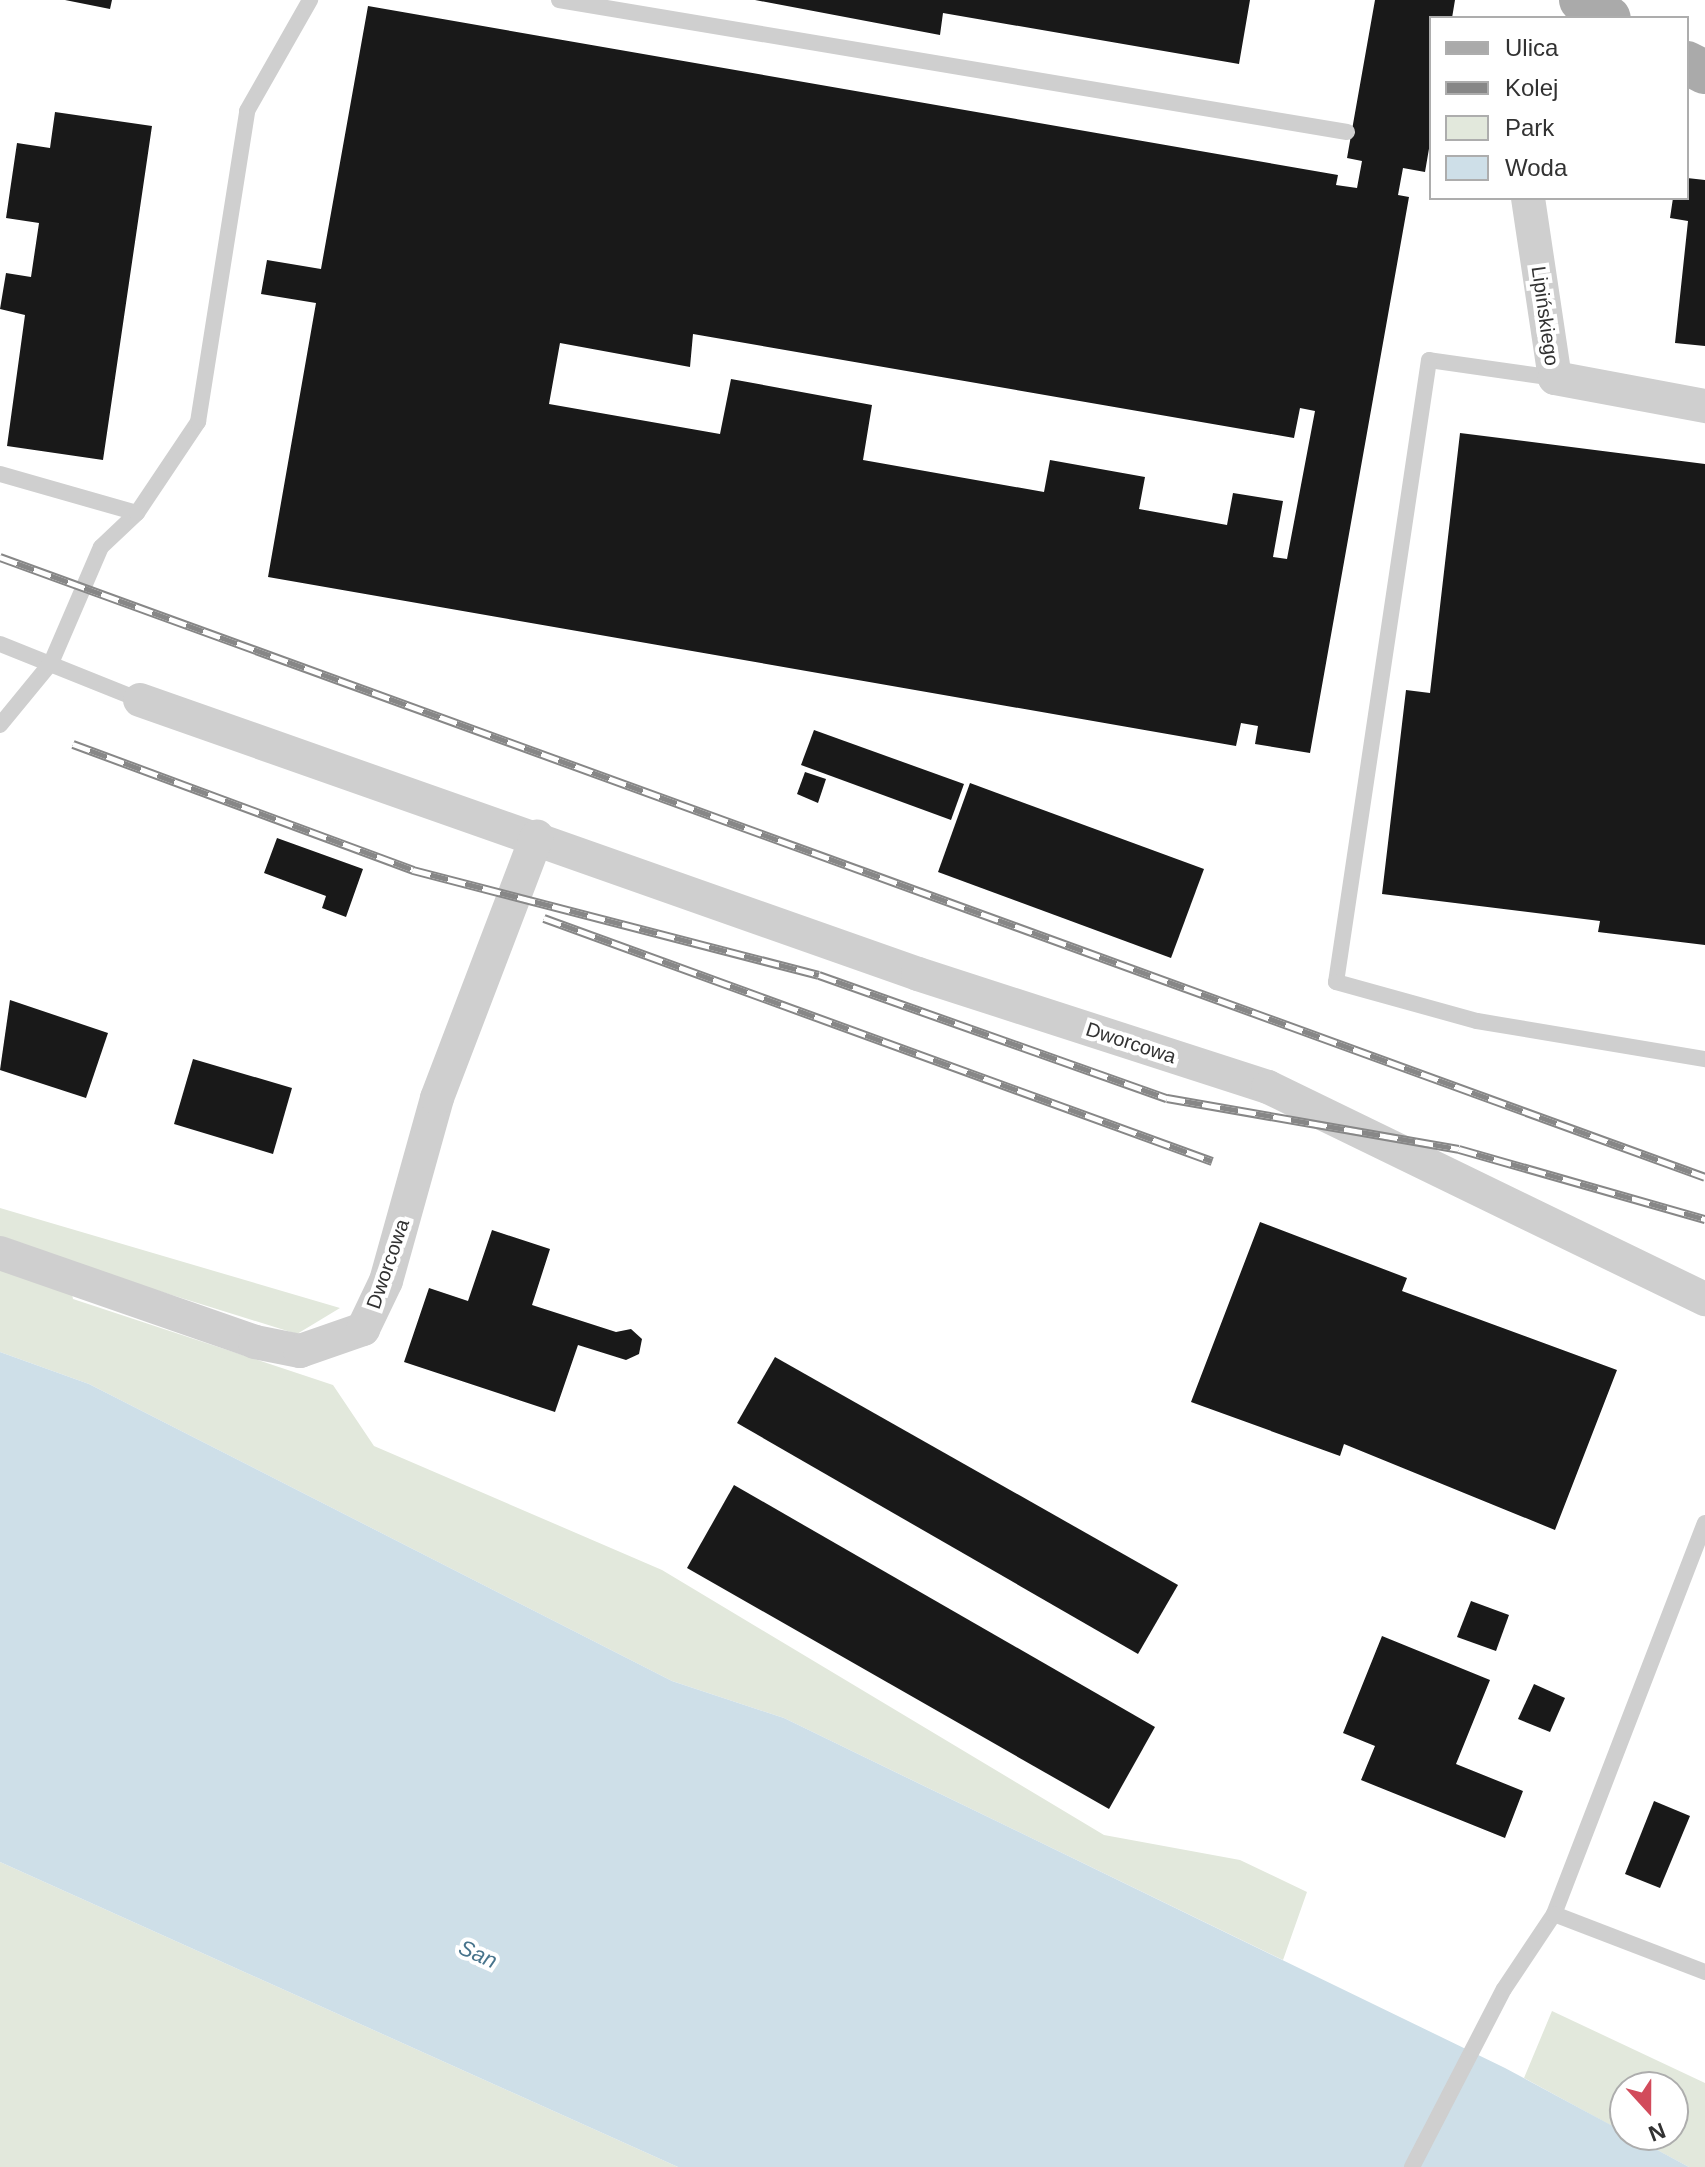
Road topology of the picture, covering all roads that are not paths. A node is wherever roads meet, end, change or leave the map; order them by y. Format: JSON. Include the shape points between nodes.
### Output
{"nodes":[{"id":1,"x":310,"y":0,"type":"edge"},
{"id":2,"x":559,"y":0,"type":"edge"},
{"id":3,"x":1581,"y":0,"type":"edge"},
{"id":4,"x":1606,"y":16,"type":"edge"},
{"id":5,"x":1347,"y":132,"type":"dead end"},
{"id":6,"x":1528,"y":200,"type":"edge"},
{"id":7,"x":1555,"y":378,"type":"junction"},
{"id":8,"x":1705,"y":406,"type":"edge"},
{"id":9,"x":0,"y":474,"type":"edge"},
{"id":10,"x":137,"y":513,"type":"junction"},
{"id":11,"x":0,"y":644,"type":"edge"},
{"id":12,"x":51,"y":663,"type":"junction"},
{"id":13,"x":140,"y":700,"type":"joint"},
{"id":14,"x":0,"y":725,"type":"edge"},
{"id":15,"x":537,"y":836,"type":"junction"},
{"id":16,"x":1705,"y":1059,"type":"edge"},
{"id":17,"x":0,"y":1253,"type":"edge"},
{"id":18,"x":1705,"y":1299,"type":"edge"},
{"id":19,"x":1705,"y":1523,"type":"edge"},
{"id":20,"x":1554,"y":1914,"type":"junction"},
{"id":21,"x":1701,"y":1971,"type":"edge"},
{"id":22,"x":1412,"y":2167,"type":"edge"}],
"edges":[{"from":1,"to":10,"type":"lane","via":[[247,111],[198,422]]},
{"from":2,"to":5,"type":"lane"},
{"from":3,"to":4,"type":"main road"},
{"from":6,"to":7,"type":"street","name":"Lipińskiego"},
{"from":7,"to":8,"type":"street","name":"Lipińskiego"},
{"from":7,"to":16,"type":"lane","via":[[1429,360],[1336,982],[1477,1021]]},
{"from":9,"to":10,"type":"lane"},
{"from":10,"to":12,"type":"lane","via":[[101,547]]},
{"from":11,"to":12,"type":"lane"},
{"from":12,"to":13,"type":"lane"},
{"from":12,"to":14,"type":"lane"},
{"from":13,"to":15,"type":"street","name":"Dworcowa"},
{"from":15,"to":17,"type":"street","name":"Dworcowa","via":[[437,1098],[386,1281],[363,1329],[300,1351],[255,1342]]},
{"from":15,"to":18,"type":"street","name":"Dworcowa","via":[[918,974],[1268,1087]]},
{"from":19,"to":20,"type":"lane"},
{"from":20,"to":21,"type":"lane"},
{"from":20,"to":22,"type":"lane","via":[[1504,1989]]}]}
